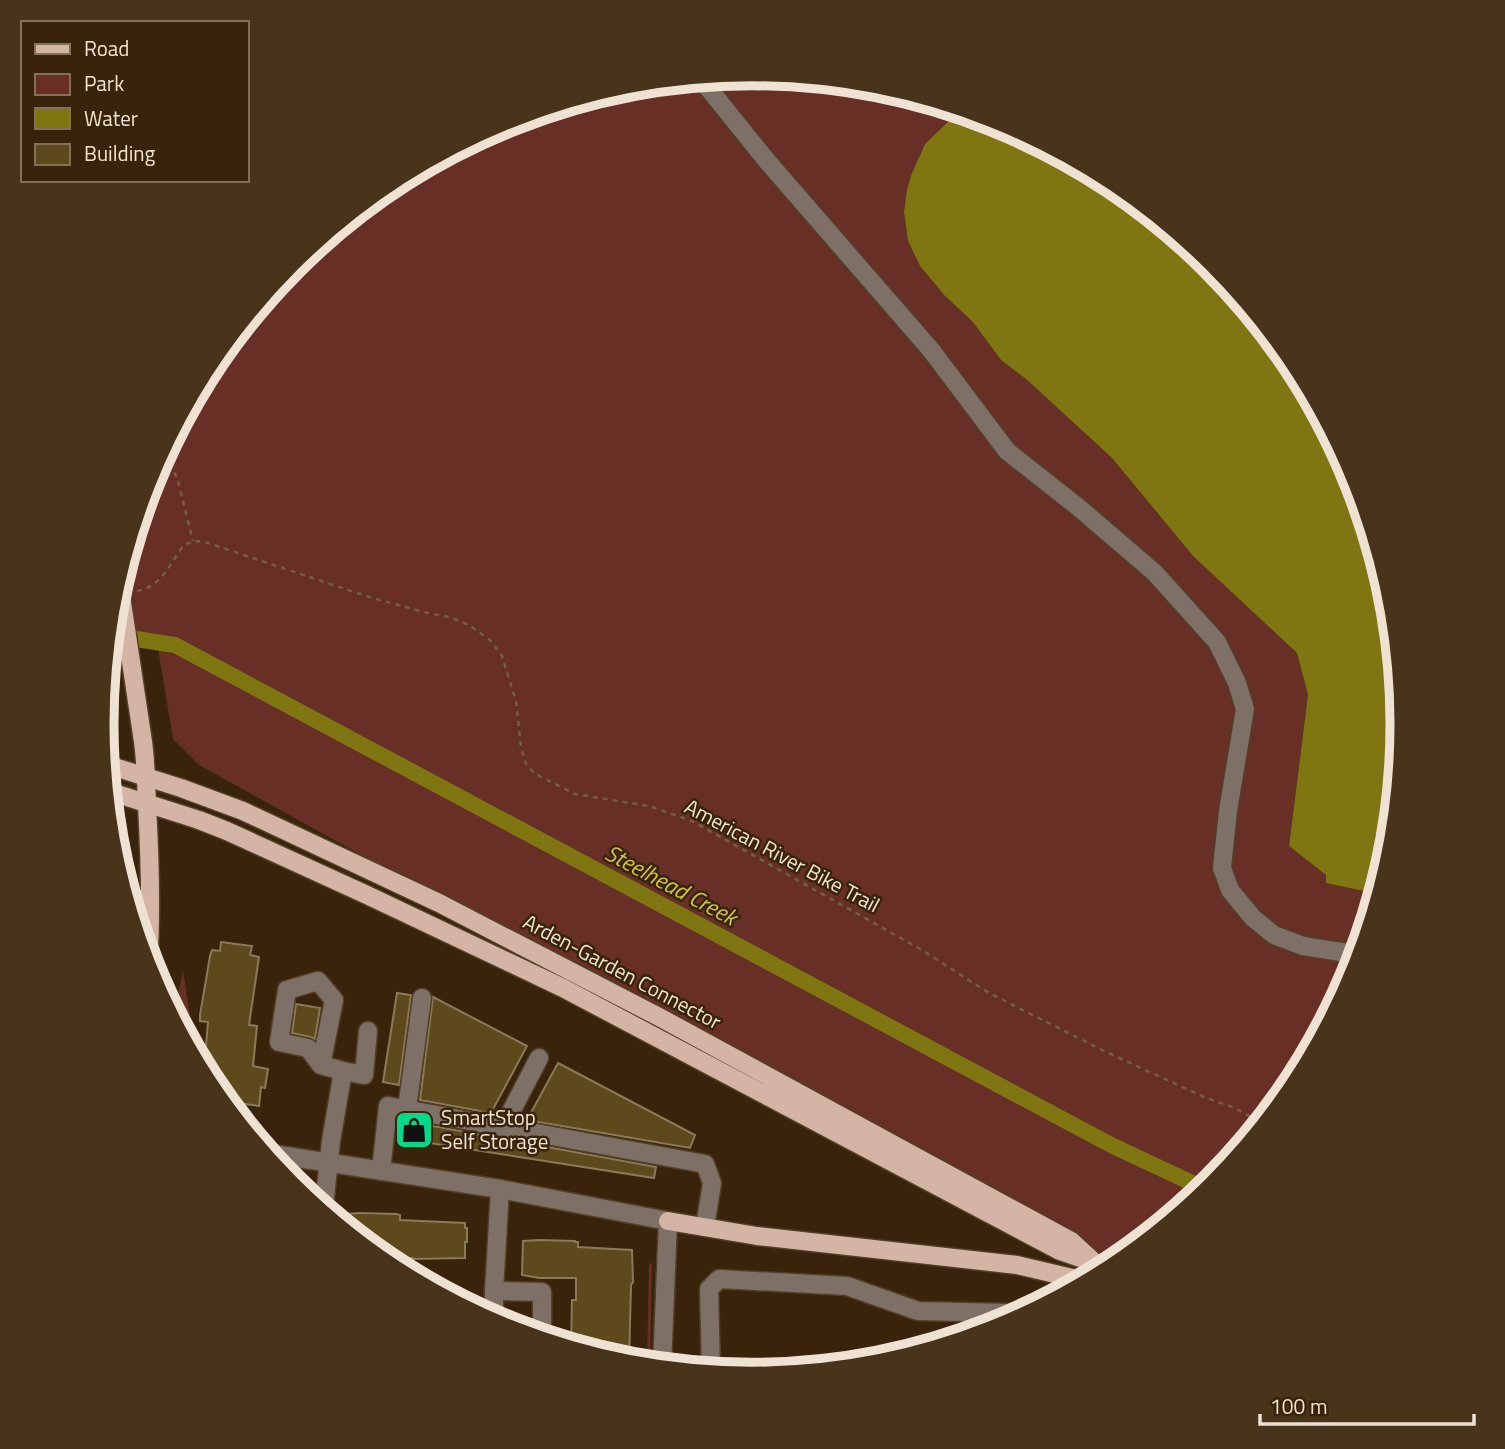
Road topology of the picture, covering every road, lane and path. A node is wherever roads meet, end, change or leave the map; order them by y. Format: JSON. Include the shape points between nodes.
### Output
{"nodes":[{"id":1,"x":708,"y":87,"type":"edge"},
{"id":2,"x":169,"y":465,"type":"edge"},
{"id":3,"x":193,"y":541,"type":"junction"},
{"id":4,"x":129,"y":587,"type":"edge"},
{"id":5,"x":126,"y":601,"type":"edge"},
{"id":6,"x":115,"y":767,"type":"edge"},
{"id":7,"x":145,"y":775,"type":"junction"},
{"id":8,"x":118,"y":794,"type":"edge"},
{"id":9,"x":147,"y":803,"type":"junction"},
{"id":10,"x":145,"y":921,"type":"edge"},
{"id":11,"x":1349,"y":953,"type":"edge"},
{"id":12,"x":422,"y":998,"type":"dead end"},
{"id":13,"x":368,"y":1031,"type":"dead end"},
{"id":14,"x":539,"y":1058,"type":"dead end"},
{"id":15,"x":321,"y":1065,"type":"junction"},
{"id":16,"x":343,"y":1071,"type":"junction"},
{"id":17,"x":407,"y":1109,"type":"junction"},
{"id":18,"x":1254,"y":1119,"type":"edge"},
{"id":19,"x":503,"y":1127,"type":"junction"},
{"id":20,"x":281,"y":1155,"type":"edge"},
{"id":21,"x":328,"y":1163,"type":"junction"},
{"id":22,"x":381,"y":1171,"type":"junction"},
{"id":23,"x":500,"y":1189,"type":"junction"},
{"id":24,"x":325,"y":1199,"type":"edge"},
{"id":25,"x":668,"y":1221,"type":"junction"},
{"id":26,"x":705,"y":1227,"type":"junction"},
{"id":27,"x":1097,"y":1262,"type":"edge"},
{"id":28,"x":1095,"y":1264,"type":"edge"},
{"id":29,"x":1072,"y":1278,"type":"edge"},
{"id":30,"x":494,"y":1291,"type":"junction"},
{"id":31,"x":491,"y":1307,"type":"edge"},
{"id":32,"x":1002,"y":1313,"type":"edge"},
{"id":33,"x":542,"y":1327,"type":"edge"},
{"id":34,"x":662,"y":1357,"type":"edge"},
{"id":35,"x":710,"y":1362,"type":"edge"}],
"edges":[{"from":1,"to":11,"type":"street","via":[[931,350],[1007,451],[1155,573],[1217,642],[1245,709],[1222,868],[1230,890],[1274,935],[1303,946]]},
{"from":2,"to":3,"type":"path","via":[[177,477]]},
{"from":3,"to":4,"type":"path","via":[[184,545],[156,584],[145,590]]},
{"from":3,"to":18,"type":"path","name":"American River Bike Trail","via":[[469,625],[502,656],[516,701],[521,747],[535,774],[575,794],[649,806],[692,821],[922,950],[989,993]]},
{"from":5,"to":7,"type":"main road","bridge":true},
{"from":6,"to":7,"type":"main road","name":"Arden-Garden Connector"},
{"from":7,"to":9,"type":"main road"},
{"from":7,"to":27,"type":"main road","name":"Arden-Garden Connector","via":[[243,811],[505,936],[1071,1241]]},
{"from":8,"to":9,"type":"main road","name":"Arden-Garden Connector"},
{"from":9,"to":10,"type":"main road","via":[[150,887]]},
{"from":9,"to":28,"type":"main road","name":"Arden-Garden Connector","via":[[253,843],[563,988],[1060,1251]]},
{"from":12,"to":17,"type":"street"},
{"from":13,"to":16,"type":"street","via":[[364,1075]]},
{"from":14,"to":19,"type":"street"},
{"from":15,"to":15,"type":"street","via":[[308,1048],[279,1042],[287,990],[318,981],[334,1000]]},
{"from":15,"to":16,"type":"street"},
{"from":16,"to":21,"type":"street"},
{"from":17,"to":19,"type":"street"},
{"from":17,"to":22,"type":"street","via":[[388,1106]]},
{"from":19,"to":26,"type":"street","via":[[705,1164],[712,1184]]},
{"from":20,"to":21,"type":"street"},
{"from":21,"to":22,"type":"street"},
{"from":21,"to":24,"type":"street"},
{"from":22,"to":23,"type":"street"},
{"from":23,"to":25,"type":"street"},
{"from":23,"to":30,"type":"street"},
{"from":25,"to":26,"type":"main road"},
{"from":25,"to":34,"type":"street"},
{"from":26,"to":29,"type":"main road","via":[[1017,1265]]},
{"from":30,"to":31,"type":"street"},
{"from":30,"to":33,"type":"street","via":[[542,1292]]},
{"from":32,"to":35,"type":"street","via":[[918,1311],[847,1286],[719,1279],[709,1289]]}]}
